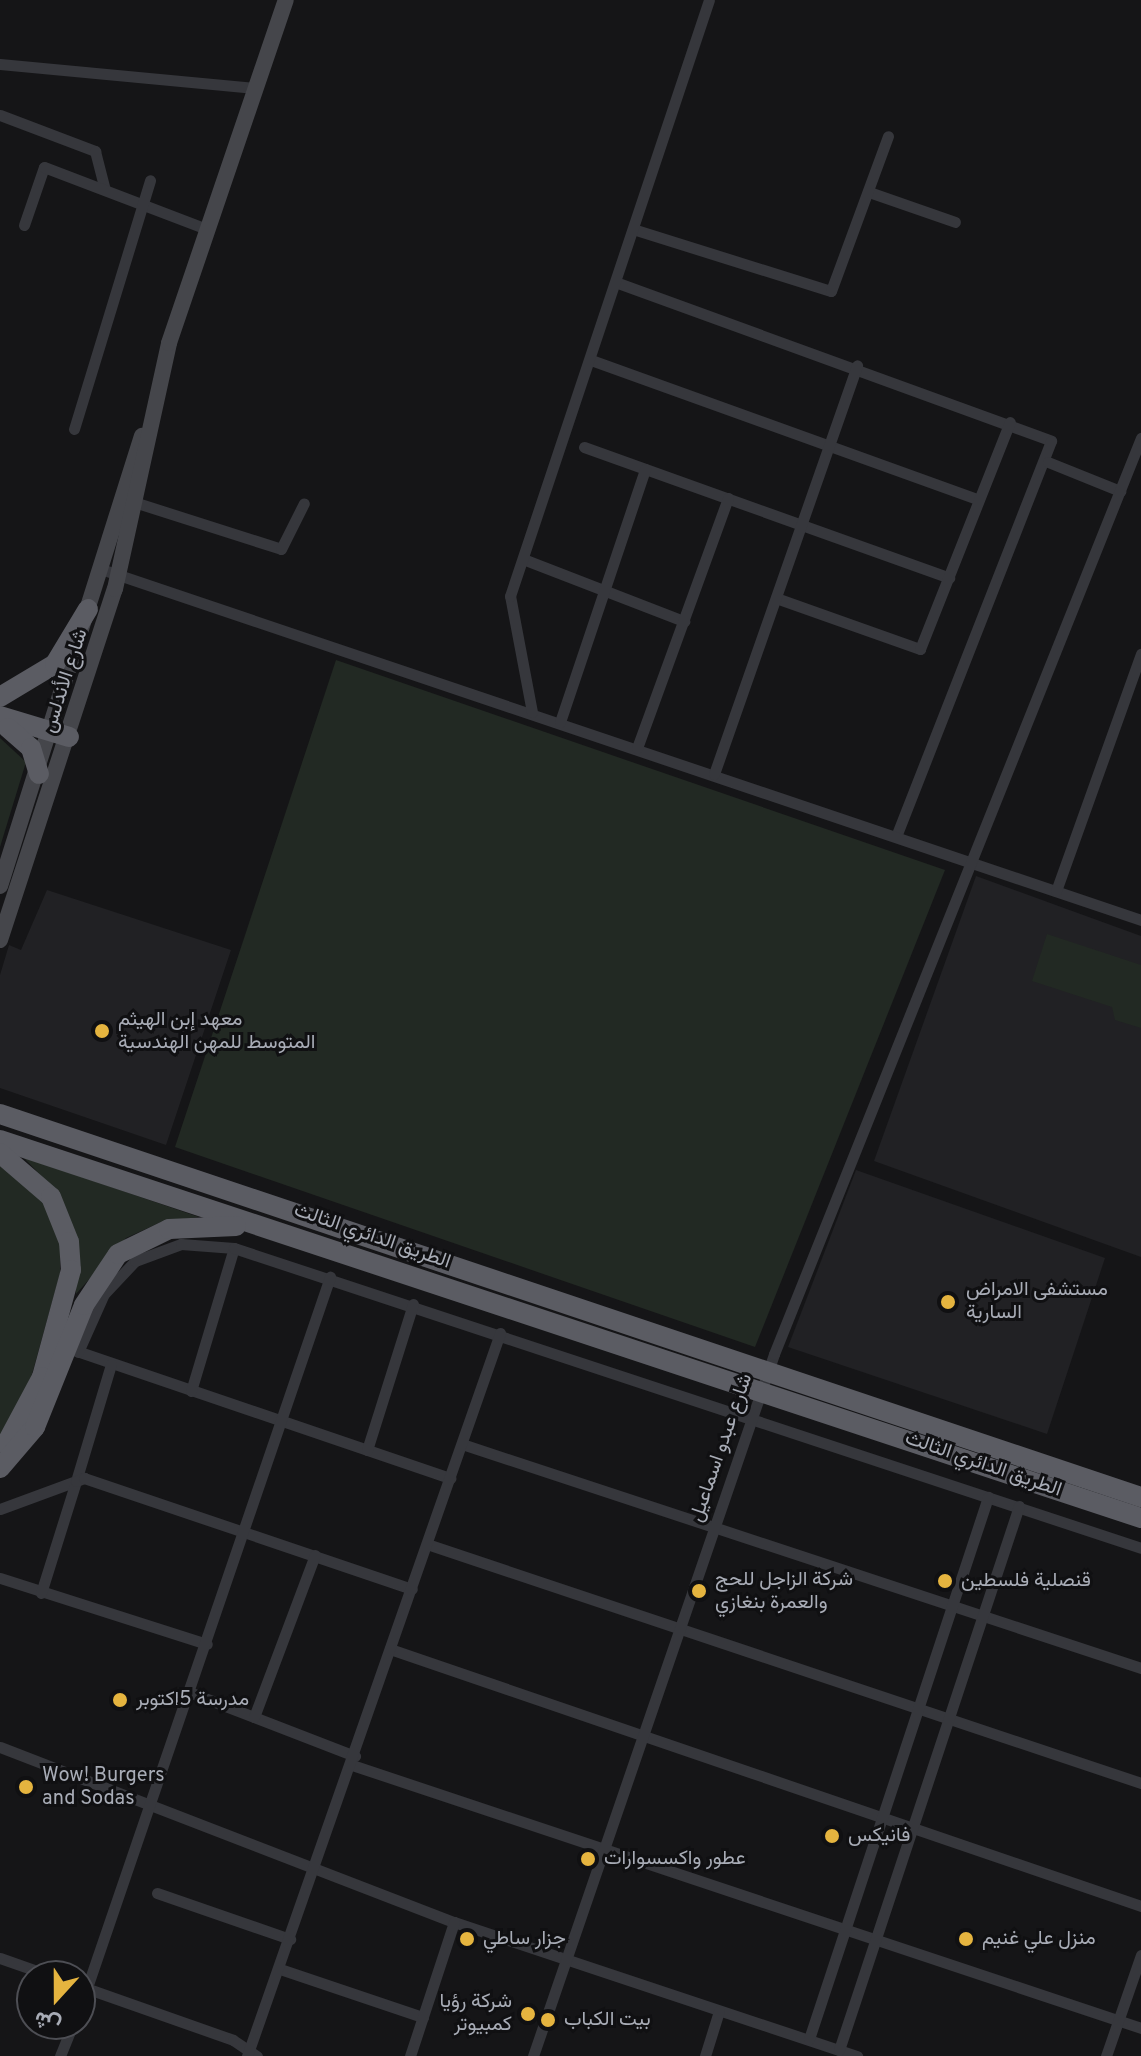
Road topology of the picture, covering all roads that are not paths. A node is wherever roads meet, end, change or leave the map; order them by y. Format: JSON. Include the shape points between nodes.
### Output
{"nodes":[{"id":1,"x":286,"y":0,"type":"edge"},
{"id":2,"x":709,"y":0,"type":"edge"},
{"id":3,"x":0,"y":64,"type":"edge"},
{"id":4,"x":255,"y":88,"type":"junction"},
{"id":5,"x":0,"y":115,"type":"edge"},
{"id":6,"x":888,"y":136,"type":"dead end"},
{"id":7,"x":150,"y":180,"type":"dead end"},
{"id":8,"x":105,"y":190,"type":"junction"},
{"id":9,"x":869,"y":192,"type":"junction"},
{"id":10,"x":143,"y":204,"type":"junction"},
{"id":11,"x":955,"y":222,"type":"dead end"},
{"id":12,"x":24,"y":225,"type":"dead end"},
{"id":13,"x":206,"y":229,"type":"junction"},
{"id":14,"x":636,"y":230,"type":"junction"},
{"id":15,"x":618,"y":283,"type":"junction"},
{"id":16,"x":591,"y":360,"type":"junction"},
{"id":17,"x":857,"y":365,"type":"junction"},
{"id":18,"x":1010,"y":422,"type":"junction"},
{"id":19,"x":147,"y":427,"type":"junction"},
{"id":20,"x":74,"y":429,"type":"dead end"},
{"id":21,"x":1141,"y":438,"type":"edge"},
{"id":22,"x":829,"y":444,"type":"junction"},
{"id":23,"x":584,"y":447,"type":"dead end"},
{"id":24,"x":1048,"y":462,"type":"junction"},
{"id":25,"x":645,"y":469,"type":"junction"},
{"id":26,"x":1120,"y":491,"type":"junction"},
{"id":27,"x":728,"y":498,"type":"junction"},
{"id":28,"x":979,"y":500,"type":"junction"},
{"id":29,"x":134,"y":502,"type":"junction"},
{"id":30,"x":304,"y":503,"type":"dead end"},
{"id":31,"x":802,"y":524,"type":"junction"},
{"id":32,"x":523,"y":559,"type":"junction"},
{"id":33,"x":101,"y":569,"type":"junction"},
{"id":34,"x":119,"y":574,"type":"junction"},
{"id":35,"x":949,"y":578,"type":"junction"},
{"id":36,"x":604,"y":590,"type":"junction"},
{"id":37,"x":776,"y":598,"type":"junction"},
{"id":38,"x":88,"y":609,"type":"junction"},
{"id":39,"x":684,"y":621,"type":"junction"},
{"id":40,"x":1141,"y":654,"type":"edge"},
{"id":41,"x":0,"y":697,"type":"edge"},
{"id":42,"x":532,"y":712,"type":"junction"},
{"id":43,"x":560,"y":722,"type":"junction"},
{"id":44,"x":3,"y":723,"type":"edge"},
{"id":45,"x":59,"y":739,"type":"junction"},
{"id":46,"x":637,"y":748,"type":"junction"},
{"id":47,"x":39,"y":774,"type":"junction"},
{"id":48,"x":714,"y":774,"type":"junction"},
{"id":49,"x":896,"y":837,"type":"junction"},
{"id":50,"x":972,"y":863,"type":"junction"},
{"id":51,"x":0,"y":886,"type":"edge"},
{"id":52,"x":1056,"y":891,"type":"junction"},
{"id":53,"x":1141,"y":920,"type":"edge"},
{"id":54,"x":0,"y":940,"type":"edge"},
{"id":55,"x":0,"y":1114,"type":"edge"},
{"id":56,"x":0,"y":1140,"type":"edge"},
{"id":57,"x":0,"y":1153,"type":"edge"},
{"id":58,"x":258,"y":1226,"type":"junction"},
{"id":59,"x":234,"y":1248,"type":"junction"},
{"id":60,"x":330,"y":1277,"type":"junction"},
{"id":61,"x":413,"y":1304,"type":"junction"},
{"id":62,"x":500,"y":1333,"type":"junction"},
{"id":63,"x":73,"y":1350,"type":"junction"},
{"id":64,"x":111,"y":1364,"type":"junction"},
{"id":65,"x":741,"y":1374,"type":"junction"},
{"id":66,"x":781,"y":1387,"type":"junction"},
{"id":67,"x":191,"y":1391,"type":"junction"},
{"id":68,"x":278,"y":1421,"type":"junction"},
{"id":69,"x":750,"y":1421,"type":"junction"},
{"id":70,"x":462,"y":1444,"type":"junction"},
{"id":71,"x":0,"y":1450,"type":"edge"},
{"id":72,"x":367,"y":1450,"type":"junction"},
{"id":73,"x":0,"y":1468,"type":"edge"},
{"id":74,"x":450,"y":1478,"type":"junction"},
{"id":75,"x":76,"y":1481,"type":"junction"},
{"id":76,"x":988,"y":1497,"type":"junction"},
{"id":77,"x":1141,"y":1497,"type":"edge"},
{"id":78,"x":1019,"y":1506,"type":"junction"},
{"id":79,"x":0,"y":1509,"type":"edge"},
{"id":80,"x":1141,"y":1518,"type":"edge"},
{"id":81,"x":714,"y":1524,"type":"junction"},
{"id":82,"x":244,"y":1530,"type":"junction"},
{"id":83,"x":427,"y":1544,"type":"junction"},
{"id":84,"x":1141,"y":1548,"type":"edge"},
{"id":85,"x":315,"y":1555,"type":"junction"},
{"id":86,"x":0,"y":1578,"type":"edge"},
{"id":87,"x":412,"y":1589,"type":"junction"},
{"id":88,"x":41,"y":1593,"type":"junction"},
{"id":89,"x":955,"y":1604,"type":"junction"},
{"id":90,"x":984,"y":1613,"type":"junction"},
{"id":91,"x":680,"y":1628,"type":"junction"},
{"id":92,"x":207,"y":1644,"type":"junction"},
{"id":93,"x":390,"y":1649,"type":"junction"},
{"id":94,"x":1141,"y":1668,"type":"edge"},
{"id":95,"x":189,"y":1692,"type":"junction"},
{"id":96,"x":921,"y":1711,"type":"junction"},
{"id":97,"x":254,"y":1717,"type":"junction"},
{"id":98,"x":949,"y":1720,"type":"junction"},
{"id":99,"x":642,"y":1739,"type":"junction"},
{"id":100,"x":0,"y":1747,"type":"edge"},
{"id":101,"x":354,"y":1760,"type":"junction"},
{"id":102,"x":1141,"y":1783,"type":"edge"},
{"id":103,"x":149,"y":1803,"type":"junction"},
{"id":104,"x":884,"y":1818,"type":"junction"},
{"id":105,"x":913,"y":1827,"type":"junction"},
{"id":106,"x":605,"y":1844,"type":"junction"},
{"id":107,"x":314,"y":1869,"type":"junction"},
{"id":108,"x":157,"y":1893,"type":"dead end"},
{"id":109,"x":1141,"y":1906,"type":"edge"},
{"id":110,"x":454,"y":1922,"type":"junction"},
{"id":111,"x":845,"y":1929,"type":"junction"},
{"id":112,"x":290,"y":1939,"type":"junction"},
{"id":113,"x":877,"y":1940,"type":"junction"},
{"id":114,"x":1141,"y":1955,"type":"edge"},
{"id":115,"x":94,"y":1960,"type":"edge"},
{"id":116,"x":565,"y":1960,"type":"junction"},
{"id":117,"x":280,"y":1969,"type":"junction"},
{"id":118,"x":96,"y":1992,"type":"edge"},
{"id":119,"x":719,"y":2011,"type":"junction"},
{"id":120,"x":423,"y":2017,"type":"junction"},
{"id":121,"x":1118,"y":2021,"type":"junction"},
{"id":122,"x":1141,"y":2028,"type":"edge"},
{"id":123,"x":809,"y":2039,"type":"junction"},
{"id":124,"x":839,"y":2050,"type":"junction"},
{"id":125,"x":251,"y":2054,"type":"edge"},
{"id":126,"x":410,"y":2056,"type":"edge"},
{"id":127,"x":533,"y":2056,"type":"edge"},
{"id":128,"x":705,"y":2056,"type":"edge"},
{"id":129,"x":857,"y":2056,"type":"edge"},
{"id":130,"x":1106,"y":2056,"type":"edge"}],
"edges":[{"from":1,"to":4,"type":"main road","name":"شارع الأندلس"},
{"from":2,"to":14,"type":"street"},
{"from":3,"to":4,"type":"street"},
{"from":4,"to":13,"type":"main road","name":"شارع الأندلس"},
{"from":5,"to":8,"type":"street","via":[[95,151]]},
{"from":6,"to":9,"type":"street"},
{"from":7,"to":10,"type":"street"},
{"from":8,"to":10,"type":"street"},
{"from":8,"to":12,"type":"street","via":[[44,167]]},
{"from":9,"to":11,"type":"street"},
{"from":9,"to":14,"type":"street","via":[[834,289],[826,293]]},
{"from":10,"to":13,"type":"street"},
{"from":10,"to":20,"type":"street"},
{"from":13,"to":19,"type":"main road","name":"شارع الأندلس"},
{"from":14,"to":15,"type":"street"},
{"from":15,"to":16,"type":"street"},
{"from":15,"to":17,"type":"street"},
{"from":16,"to":22,"type":"street"},
{"from":16,"to":32,"type":"street"},
{"from":17,"to":18,"type":"street"},
{"from":17,"to":22,"type":"street"},
{"from":18,"to":24,"type":"street","via":[[1048,437]]},
{"from":18,"to":28,"type":"street"},
{"from":19,"to":29,"type":"main road","name":"شارع الأندلس"},
{"from":19,"to":33,"type":"main road","name":"شارع الأندلس"},
{"from":21,"to":26,"type":"street","name":"شارع عبدو اسماعيل"},
{"from":22,"to":28,"type":"street"},
{"from":22,"to":31,"type":"street"},
{"from":23,"to":25,"type":"street"},
{"from":24,"to":26,"type":"street"},
{"from":24,"to":49,"type":"street"},
{"from":25,"to":27,"type":"street"},
{"from":25,"to":36,"type":"street"},
{"from":26,"to":50,"type":"street","name":"شارع عبدو اسماعيل"},
{"from":27,"to":31,"type":"street"},
{"from":27,"to":39,"type":"street"},
{"from":28,"to":35,"type":"street"},
{"from":29,"to":30,"type":"street","via":[[281,549]]},
{"from":29,"to":34,"type":"main road","name":"شارع الأندلس"},
{"from":31,"to":35,"type":"street"},
{"from":31,"to":37,"type":"street"},
{"from":32,"to":36,"type":"street"},
{"from":32,"to":42,"type":"street","via":[[509,614]]},
{"from":33,"to":34,"type":"street"},
{"from":33,"to":38,"type":"main road","name":"شارع الأندلس"},
{"from":34,"to":42,"type":"street"},
{"from":34,"to":45,"type":"main road","name":"شارع الأندلس"},
{"from":35,"to":37,"type":"street","via":[[918,651]]},
{"from":36,"to":39,"type":"street"},
{"from":36,"to":43,"type":"street"},
{"from":37,"to":48,"type":"street"},
{"from":38,"to":41,"type":"highway","via":[[55,664]]},
{"from":38,"to":45,"type":"main road","name":"شارع الأندلس"},
{"from":39,"to":46,"type":"street"},
{"from":40,"to":52,"type":"street"},
{"from":42,"to":43,"type":"street"},
{"from":43,"to":46,"type":"street"},
{"from":44,"to":45,"type":"highway"},
{"from":44,"to":47,"type":"highway","via":[[31,748]]},
{"from":45,"to":47,"type":"main road","name":"شارع الأندلس"},
{"from":45,"to":54,"type":"main road","name":"شارع الأندلس"},
{"from":46,"to":48,"type":"street"},
{"from":47,"to":51,"type":"main road","name":"شارع الأندلس"},
{"from":48,"to":49,"type":"street"},
{"from":49,"to":50,"type":"street"},
{"from":50,"to":52,"type":"street"},
{"from":50,"to":69,"type":"street","name":"شارع عبدو اسماعيل"},
{"from":52,"to":53,"type":"street"},
{"from":55,"to":65,"type":"highway","name":"الطريق الدائري الثالث"},
{"from":56,"to":58,"type":"highway","name":"الطريق الدائري الثالث"},
{"from":57,"to":71,"type":"highway","via":[[51,1197],[69,1242],[71,1270],[42,1377]]},
{"from":58,"to":63,"type":"highway","via":[[193,1224],[144,1238],[99,1277]]},
{"from":58,"to":65,"type":"highway","name":"الطريق الدائري الثالث"},
{"from":59,"to":60,"type":"street"},
{"from":59,"to":63,"type":"street","via":[[181,1244],[135,1261],[104,1294]]},
{"from":59,"to":67,"type":"street"},
{"from":60,"to":61,"type":"street"},
{"from":60,"to":68,"type":"street"},
{"from":61,"to":62,"type":"street"},
{"from":61,"to":72,"type":"street"},
{"from":62,"to":69,"type":"street"},
{"from":62,"to":70,"type":"street"},
{"from":63,"to":64,"type":"street"},
{"from":63,"to":73,"type":"highway","via":[[35,1427]]},
{"from":64,"to":67,"type":"street"},
{"from":64,"to":75,"type":"street"},
{"from":65,"to":66,"type":"highway"},
{"from":66,"to":77,"type":"highway","name":"الطريق الدائري الثالث"},
{"from":66,"to":80,"type":"highway","name":"الطريق الدائري الثالث"},
{"from":67,"to":68,"type":"street"},
{"from":68,"to":72,"type":"street"},
{"from":68,"to":82,"type":"street"},
{"from":69,"to":76,"type":"street"},
{"from":69,"to":81,"type":"street","name":"شارع عبدو اسماعيل"},
{"from":70,"to":74,"type":"street"},
{"from":70,"to":81,"type":"street"},
{"from":72,"to":74,"type":"street"},
{"from":74,"to":83,"type":"street"},
{"from":75,"to":79,"type":"street"},
{"from":75,"to":82,"type":"street"},
{"from":75,"to":88,"type":"street"},
{"from":76,"to":78,"type":"street"},
{"from":76,"to":89,"type":"street"},
{"from":78,"to":84,"type":"street"},
{"from":78,"to":90,"type":"street"},
{"from":81,"to":89,"type":"street"},
{"from":81,"to":91,"type":"street","name":"شارع عبدو اسماعيل"},
{"from":82,"to":85,"type":"street"},
{"from":82,"to":92,"type":"street"},
{"from":83,"to":87,"type":"street"},
{"from":83,"to":91,"type":"street"},
{"from":85,"to":87,"type":"street"},
{"from":85,"to":97,"type":"street"},
{"from":86,"to":88,"type":"street"},
{"from":87,"to":93,"type":"street"},
{"from":88,"to":92,"type":"street"},
{"from":89,"to":90,"type":"street"},
{"from":89,"to":96,"type":"street"},
{"from":90,"to":94,"type":"street"},
{"from":90,"to":98,"type":"street"},
{"from":91,"to":96,"type":"street"},
{"from":91,"to":99,"type":"street","name":"شارع عبدو اسماعيل"},
{"from":92,"to":95,"type":"street"},
{"from":93,"to":99,"type":"street"},
{"from":93,"to":101,"type":"street"},
{"from":95,"to":97,"type":"street"},
{"from":95,"to":103,"type":"street"},
{"from":96,"to":98,"type":"street"},
{"from":96,"to":104,"type":"street"},
{"from":97,"to":101,"type":"street"},
{"from":98,"to":102,"type":"street"},
{"from":98,"to":105,"type":"street"},
{"from":99,"to":104,"type":"street"},
{"from":99,"to":106,"type":"street","name":"شارع عبدو اسماعيل"},
{"from":100,"to":103,"type":"street"},
{"from":101,"to":106,"type":"street"},
{"from":101,"to":107,"type":"street"},
{"from":103,"to":107,"type":"street","via":[[286,1852]]},
{"from":103,"to":115,"type":"street"},
{"from":104,"to":105,"type":"street"},
{"from":104,"to":111,"type":"street"},
{"from":105,"to":109,"type":"street"},
{"from":105,"to":113,"type":"street"},
{"from":106,"to":111,"type":"street"},
{"from":106,"to":116,"type":"street","name":"شارع عبدو اسماعيل"},
{"from":107,"to":110,"type":"street"},
{"from":107,"to":112,"type":"street"},
{"from":108,"to":112,"type":"street"},
{"from":110,"to":116,"type":"street"},
{"from":110,"to":120,"type":"street"},
{"from":111,"to":113,"type":"street"},
{"from":111,"to":123,"type":"street"},
{"from":112,"to":117,"type":"street"},
{"from":113,"to":121,"type":"street"},
{"from":113,"to":124,"type":"street"},
{"from":114,"to":121,"type":"street"},
{"from":116,"to":119,"type":"street"},
{"from":116,"to":127,"type":"street","name":"شارع عبدو اسماعيل"},
{"from":117,"to":120,"type":"street"},
{"from":117,"to":125,"type":"street"},
{"from":118,"to":125,"type":"street"},
{"from":119,"to":123,"type":"street"},
{"from":119,"to":128,"type":"street"},
{"from":120,"to":126,"type":"street"},
{"from":121,"to":122,"type":"street"},
{"from":121,"to":130,"type":"street"},
{"from":123,"to":124,"type":"street"},
{"from":124,"to":129,"type":"street"}]}
